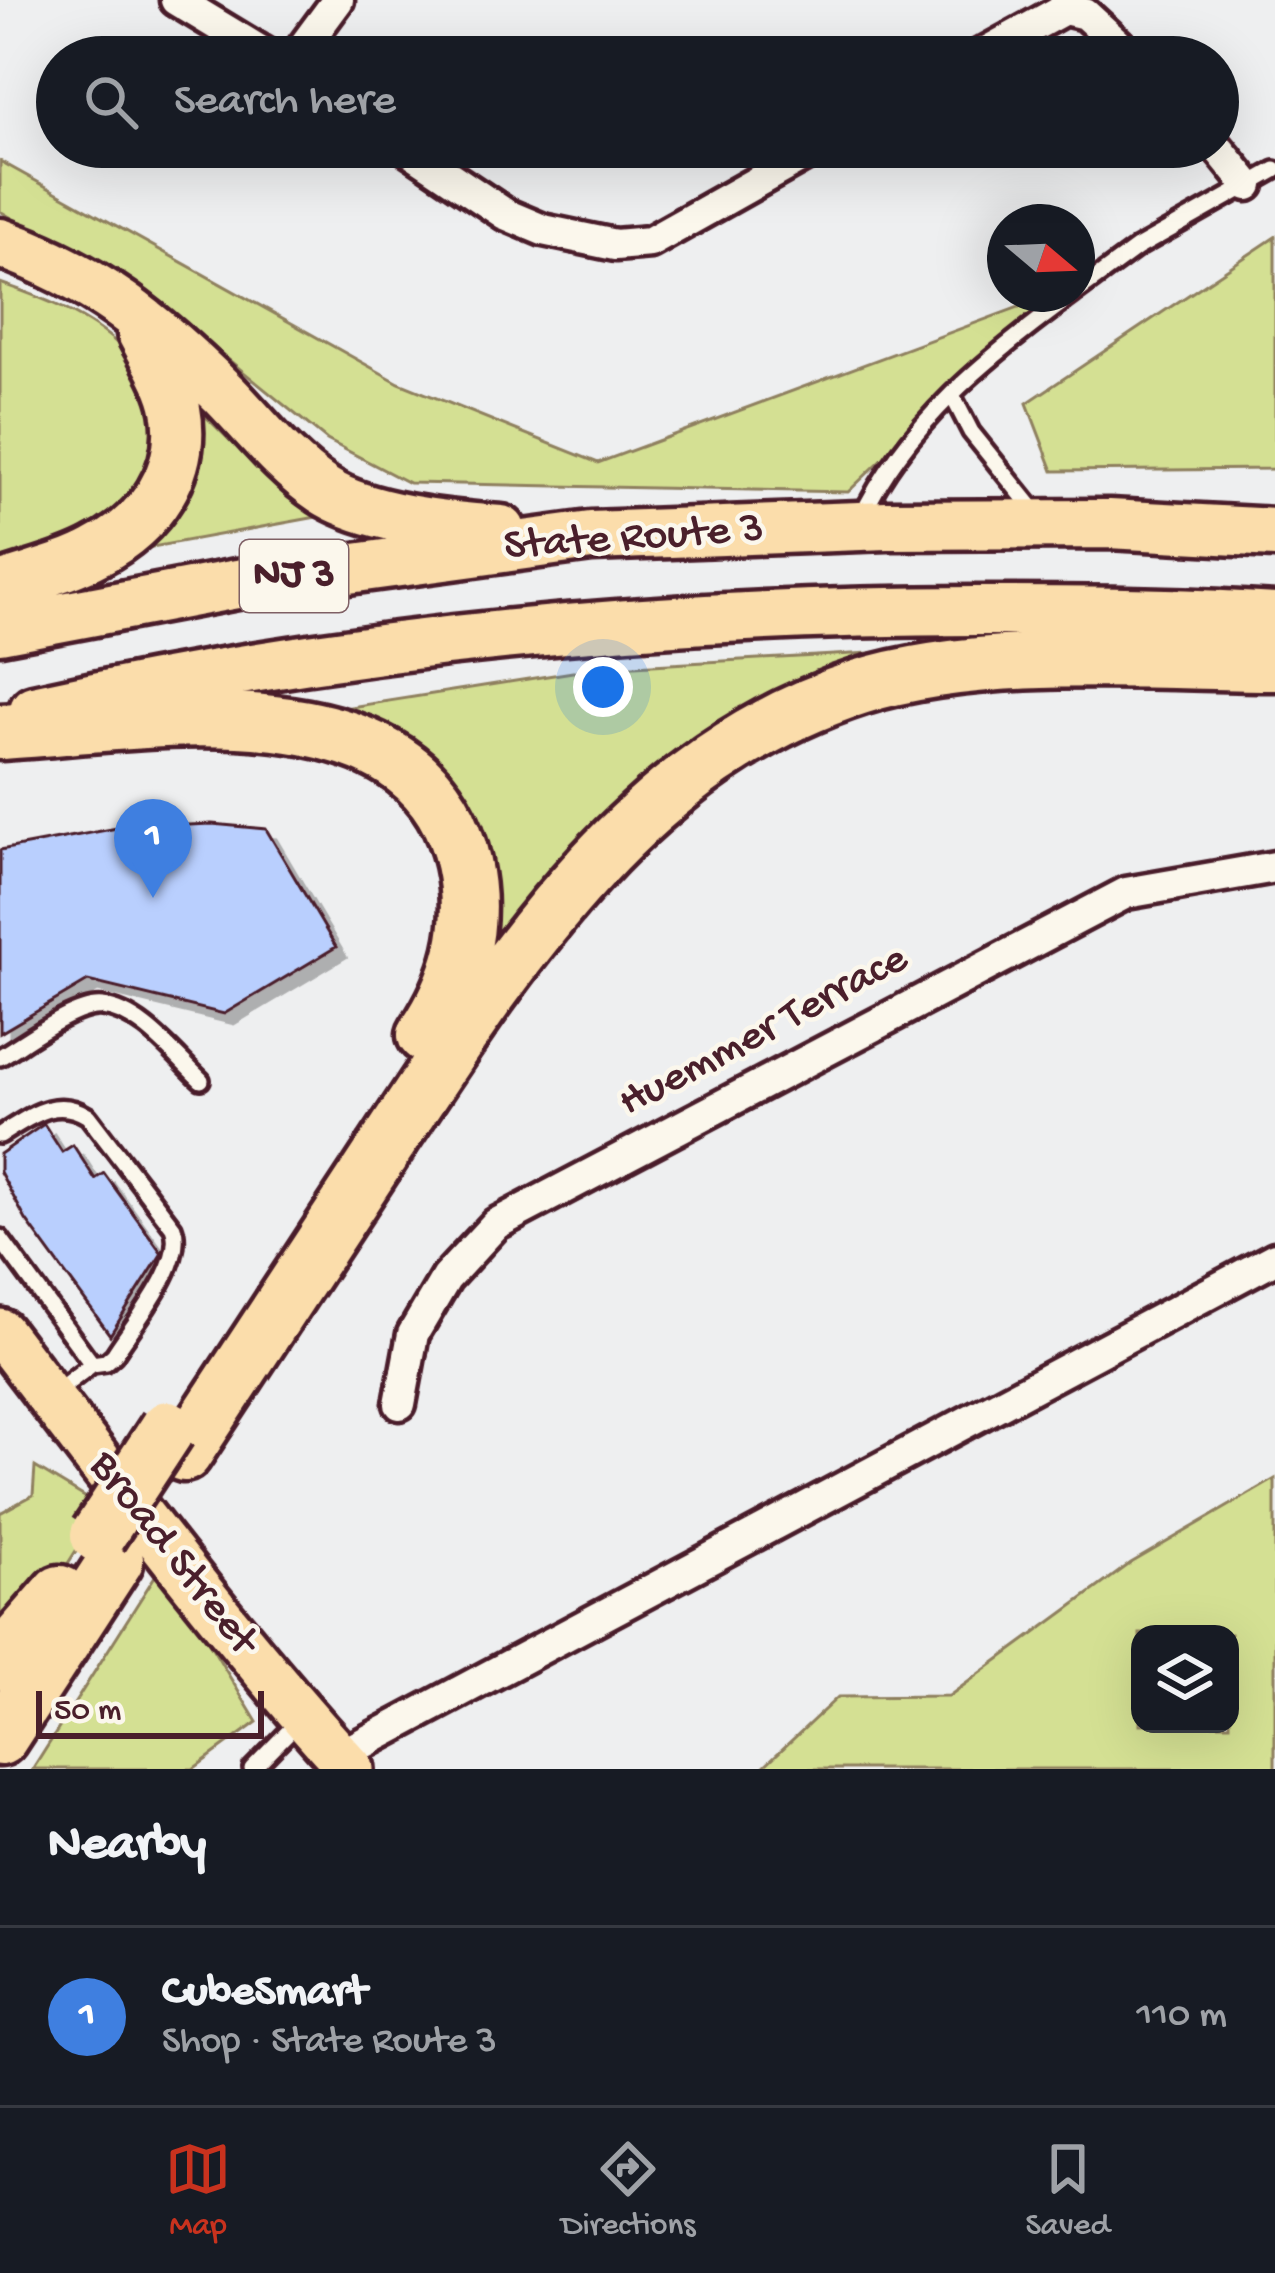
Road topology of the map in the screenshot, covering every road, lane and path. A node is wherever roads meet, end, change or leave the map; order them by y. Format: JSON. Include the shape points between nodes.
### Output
{"nodes":[{"id":1,"x":176,"y":0,"type":"edge"},
{"id":2,"x":338,"y":0,"type":"edge"},
{"id":3,"x":235,"y":36,"type":"edge"},
{"id":4,"x":311,"y":36,"type":"edge"},
{"id":5,"x":1015,"y":36,"type":"edge"},
{"id":6,"x":1109,"y":36,"type":"edge"},
{"id":7,"x":436,"y":168,"type":"edge"},
{"id":8,"x":782,"y":168,"type":"edge"},
{"id":9,"x":1262,"y":178,"type":"edge"},
{"id":10,"x":0,"y":243,"type":"edge"},
{"id":11,"x":1095,"y":279,"type":"edge"},
{"id":12,"x":129,"y":308,"type":"junction"},
{"id":13,"x":1053,"y":312,"type":"edge"},
{"id":14,"x":952,"y":395,"type":"junction"},
{"id":15,"x":1045,"y":525,"type":"junction"},
{"id":16,"x":857,"y":526,"type":"junction"},
{"id":17,"x":1275,"y":533,"type":"edge"},
{"id":18,"x":591,"y":536,"type":"junction"},
{"id":19,"x":0,"y":587,"type":"edge"},
{"id":20,"x":1275,"y":618,"type":"edge"},
{"id":21,"x":0,"y":628,"type":"edge"},
{"id":22,"x":1275,"y":663,"type":"edge"},
{"id":23,"x":0,"y":717,"type":"edge"},
{"id":24,"x":0,"y":732,"type":"edge"},
{"id":25,"x":1275,"y":867,"type":"edge"},
{"id":26,"x":0,"y":1057,"type":"edge"},
{"id":27,"x":201,"y":1080,"type":"dead end"},
{"id":28,"x":0,"y":1135,"type":"edge"},
{"id":29,"x":0,"y":1238,"type":"edge"},
{"id":30,"x":1275,"y":1258,"type":"edge"},
{"id":31,"x":0,"y":1332,"type":"edge"},
{"id":32,"x":92,"y":1364,"type":"junction"},
{"id":33,"x":49,"y":1396,"type":"junction"},
{"id":34,"x":400,"y":1404,"type":"dead end"},
{"id":35,"x":176,"y":1441,"type":"junction"},
{"id":36,"x":107,"y":1548,"type":"junction"},
{"id":37,"x":0,"y":1662,"type":"edge"},
{"id":38,"x":303,"y":1717,"type":"junction"},
{"id":39,"x":0,"y":1738,"type":"edge"},
{"id":40,"x":345,"y":1762,"type":"edge"},
{"id":41,"x":252,"y":1769,"type":"edge"}],
"edges":[{"from":1,"to":3,"type":"street"},
{"from":2,"to":4,"type":"street"},
{"from":5,"to":6,"type":"street","via":[[1064,9],[1085,14]]},
{"from":7,"to":8,"type":"street","via":[[505,214],[615,245],[650,242]]},
{"from":9,"to":11,"type":"lane"},
{"from":10,"to":12,"type":"highway"},
{"from":12,"to":18,"type":"highway","via":[[326,493],[462,527]]},
{"from":12,"to":19,"type":"highway","via":[[177,411],[164,492],[149,514],[94,554]]},
{"from":13,"to":14,"type":"lane"},
{"from":14,"to":15,"type":"lane","via":[[971,432]]},
{"from":14,"to":16,"type":"lane","via":[[910,434]]},
{"from":15,"to":16,"type":"highway","name":"State Route 3","number":"NJ 3"},
{"from":15,"to":17,"type":"highway","name":"State Route 3","number":"NJ 3"},
{"from":16,"to":18,"type":"highway","name":"State Route 3","number":"NJ 3"},
{"from":18,"to":21,"type":"highway","name":"State Route 3","number":"NJ 3","via":[[237,584]]},
{"from":20,"to":23,"type":"highway","name":"State Route 3","number":"NJ 3","via":[[859,612],[639,621],[253,669]]},
{"from":22,"to":35,"type":"highway","via":[[933,670],[838,695],[735,746],[605,848],[524,944]]},
{"from":24,"to":35,"type":"highway","via":[[229,720],[315,728],[396,760],[434,798],[459,844],[469,891],[453,989]]},
{"from":25,"to":34,"type":"street","name":"Huemmer Terrace","via":[[1126,892],[496,1224],[446,1278],[413,1334]]},
{"from":26,"to":27,"type":"lane","via":[[101,1007],[137,1022]]},
{"from":28,"to":32,"type":"lane","via":[[57,1105],[73,1106],[179,1241],[114,1355]]},
{"from":29,"to":32,"type":"lane"},
{"from":30,"to":40,"type":"street"},
{"from":31,"to":33,"type":"main road","name":"Broad Street"},
{"from":32,"to":33,"type":"lane"},
{"from":33,"to":38,"type":"main road","name":"Broad Street"},
{"from":35,"to":36,"type":"highway"},
{"from":36,"to":37,"type":"highway"},
{"from":36,"to":39,"type":"highway"},
{"from":38,"to":40,"type":"main road","name":"Broad Street"},
{"from":38,"to":41,"type":"lane"}]}
